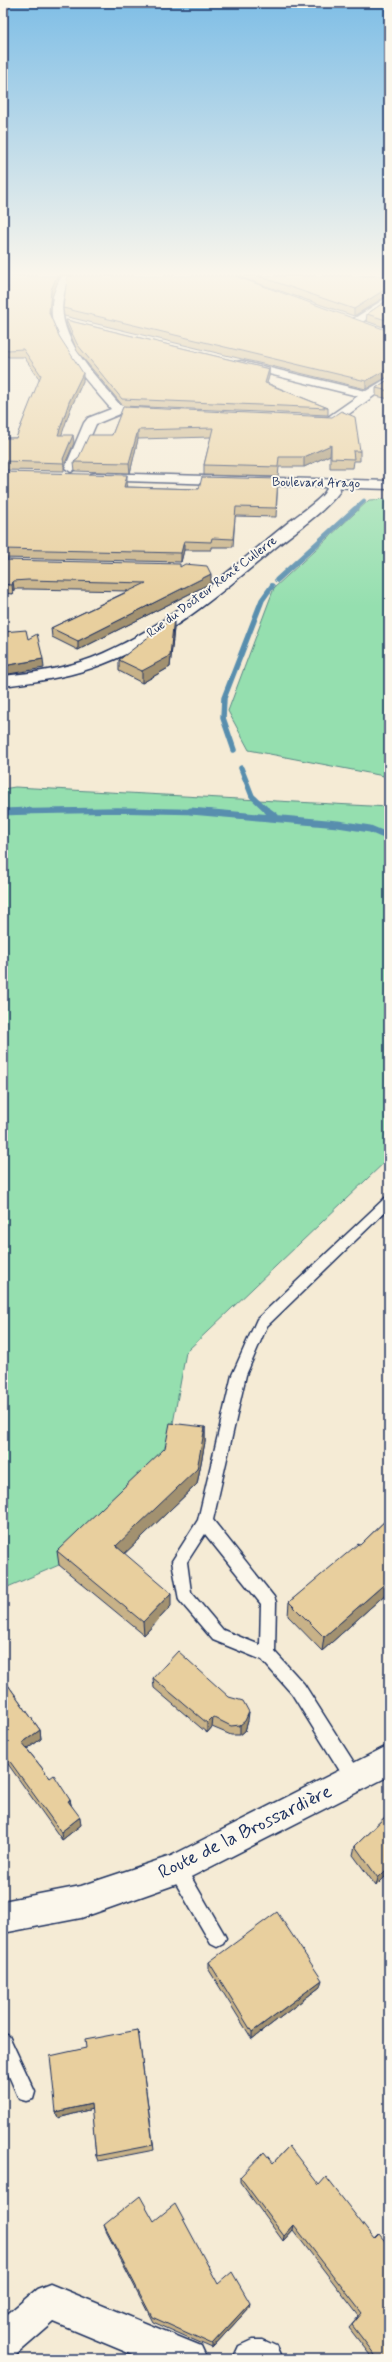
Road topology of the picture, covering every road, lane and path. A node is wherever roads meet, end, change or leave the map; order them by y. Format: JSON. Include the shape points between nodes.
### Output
{"nodes":[{"id":1,"x":97,"y":386,"type":"edge"},
{"id":2,"x":333,"y":386,"type":"edge"},
{"id":3,"x":380,"y":386,"type":"edge"},
{"id":4,"x":368,"y":395,"type":"junction"},
{"id":5,"x":120,"y":410,"type":"junction"},
{"id":6,"x":165,"y":414,"type":"edge"},
{"id":7,"x":299,"y":419,"type":"edge"},
{"id":8,"x":71,"y":468,"type":"dead end"},
{"id":9,"x":60,"y":476,"type":"edge"},
{"id":10,"x":333,"y":484,"type":"junction"},
{"id":11,"x":389,"y":485,"type":"edge"},
{"id":12,"x":214,"y":570,"type":"dead end"},
{"id":13,"x":232,"y":574,"type":"junction"},
{"id":14,"x":3,"y":681,"type":"edge"},
{"id":15,"x":389,"y":1201,"type":"edge"},
{"id":16,"x":205,"y":1522,"type":"junction"},
{"id":17,"x":267,"y":1655,"type":"junction"},
{"id":18,"x":389,"y":1760,"type":"edge"},
{"id":19,"x":354,"y":1778,"type":"junction"},
{"id":20,"x":177,"y":1869,"type":"junction"},
{"id":21,"x":3,"y":1917,"type":"edge"},
{"id":22,"x":217,"y":1938,"type":"dead end"},
{"id":23,"x":3,"y":2042,"type":"edge"},
{"id":24,"x":26,"y":2092,"type":"dead end"},
{"id":25,"x":3,"y":2342,"type":"edge"},
{"id":26,"x":188,"y":2359,"type":"edge"},
{"id":27,"x":252,"y":2359,"type":"edge"},
{"id":28,"x":263,"y":2359,"type":"edge"}],
"edges":[{"from":1,"to":5,"type":"street","via":[[113,406]]},
{"from":2,"to":4,"type":"street"},
{"from":3,"to":4,"type":"street"},
{"from":4,"to":7,"type":"street","via":[[330,421]]},
{"from":5,"to":6,"type":"street"},
{"from":5,"to":8,"type":"street","via":[[92,421]]},
{"from":9,"to":10,"type":"street","name":"Boulevard Arago"},
{"from":10,"to":11,"type":"street","name":"Boulevard Arago"},
{"from":10,"to":13,"type":"street","name":"Rue du Docteur René Cullerre","via":[[333,491],[318,505]]},
{"from":12,"to":13,"type":"street"},
{"from":13,"to":14,"type":"street","name":"Rue du Docteur René Cullerre","via":[[201,599],[120,652],[66,671]]},
{"from":15,"to":16,"type":"lane","via":[[262,1323],[239,1375]]},
{"from":16,"to":17,"type":"lane","via":[[269,1602]]},
{"from":16,"to":17,"type":"lane","via":[[179,1561],[184,1595],[218,1635]]},
{"from":17,"to":19,"type":"lane","via":[[298,1689]]},
{"from":18,"to":19,"type":"street","name":"Route de la Brossardière"},
{"from":19,"to":20,"type":"street","name":"Route de la Brossardière"},
{"from":20,"to":21,"type":"street","name":"Route de la Brossardière","via":[[82,1902]]},
{"from":20,"to":22,"type":"lane"},
{"from":23,"to":24,"type":"lane"},
{"from":25,"to":26,"type":"street","via":[[50,2302]]},
{"from":27,"to":28,"type":"street"}]}
